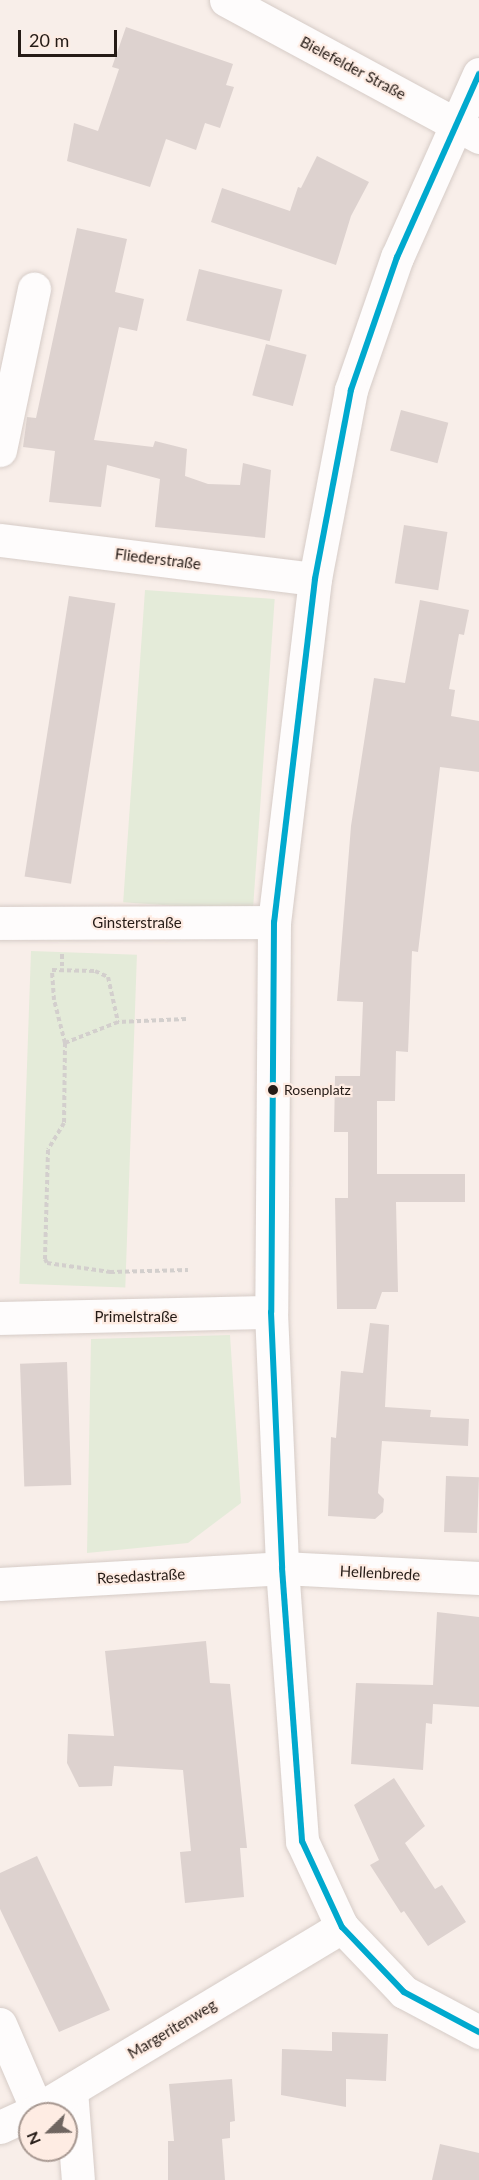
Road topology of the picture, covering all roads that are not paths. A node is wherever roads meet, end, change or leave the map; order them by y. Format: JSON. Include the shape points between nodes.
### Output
{"nodes":[{"id":1,"x":226,"y":0,"type":"edge"},
{"id":2,"x":479,"y":74,"type":"edge"},
{"id":3,"x":468,"y":131,"type":"edge"},
{"id":4,"x":34,"y":289,"type":"dead end"},
{"id":5,"x":0,"y":450,"type":"edge"},
{"id":6,"x":0,"y":540,"type":"edge"},
{"id":7,"x":315,"y":579,"type":"junction"},
{"id":8,"x":274,"y":922,"type":"junction"},
{"id":9,"x":0,"y":923,"type":"edge"},
{"id":10,"x":271,"y":1312,"type":"junction"},
{"id":11,"x":0,"y":1318,"type":"edge"},
{"id":12,"x":282,"y":1569,"type":"junction"},
{"id":13,"x":479,"y":1578,"type":"edge"},
{"id":14,"x":0,"y":1584,"type":"edge"},
{"id":15,"x":342,"y":1927,"type":"junction"},
{"id":16,"x":0,"y":2024,"type":"edge"},
{"id":17,"x":479,"y":2032,"type":"edge"},
{"id":18,"x":71,"y":2090,"type":"junction"},
{"id":19,"x":34,"y":2102,"type":"edge"},
{"id":20,"x":51,"y":2102,"type":"edge"},
{"id":21,"x":18,"y":2119,"type":"edge"},
{"id":22,"x":0,"y":2127,"type":"edge"},
{"id":23,"x":78,"y":2180,"type":"edge"}],
"edges":[{"from":1,"to":3,"type":"street","name":"Bielefelder Straße"},
{"from":2,"to":3,"type":"street"},
{"from":3,"to":7,"type":"street","via":[[397,257],[351,390]]},
{"from":4,"to":5,"type":"street"},
{"from":6,"to":7,"type":"street","name":"Fliederstraße"},
{"from":7,"to":8,"type":"street"},
{"from":8,"to":9,"type":"street","name":"Ginsterstraße"},
{"from":8,"to":10,"type":"street"},
{"from":10,"to":11,"type":"street","name":"Primelstraße"},
{"from":10,"to":12,"type":"street"},
{"from":12,"to":13,"type":"street","name":"Hellenbrede"},
{"from":12,"to":14,"type":"street","name":"Resedastraße"},
{"from":12,"to":15,"type":"street","via":[[302,1841]]},
{"from":15,"to":17,"type":"street","via":[[404,1992]]},
{"from":15,"to":18,"type":"street","name":"Margeritenweg"},
{"from":16,"to":19,"type":"street"},
{"from":18,"to":20,"type":"street","name":"Margeritenweg"},
{"from":18,"to":23,"type":"street"},
{"from":21,"to":22,"type":"street","name":"Margeritenweg"}]}
